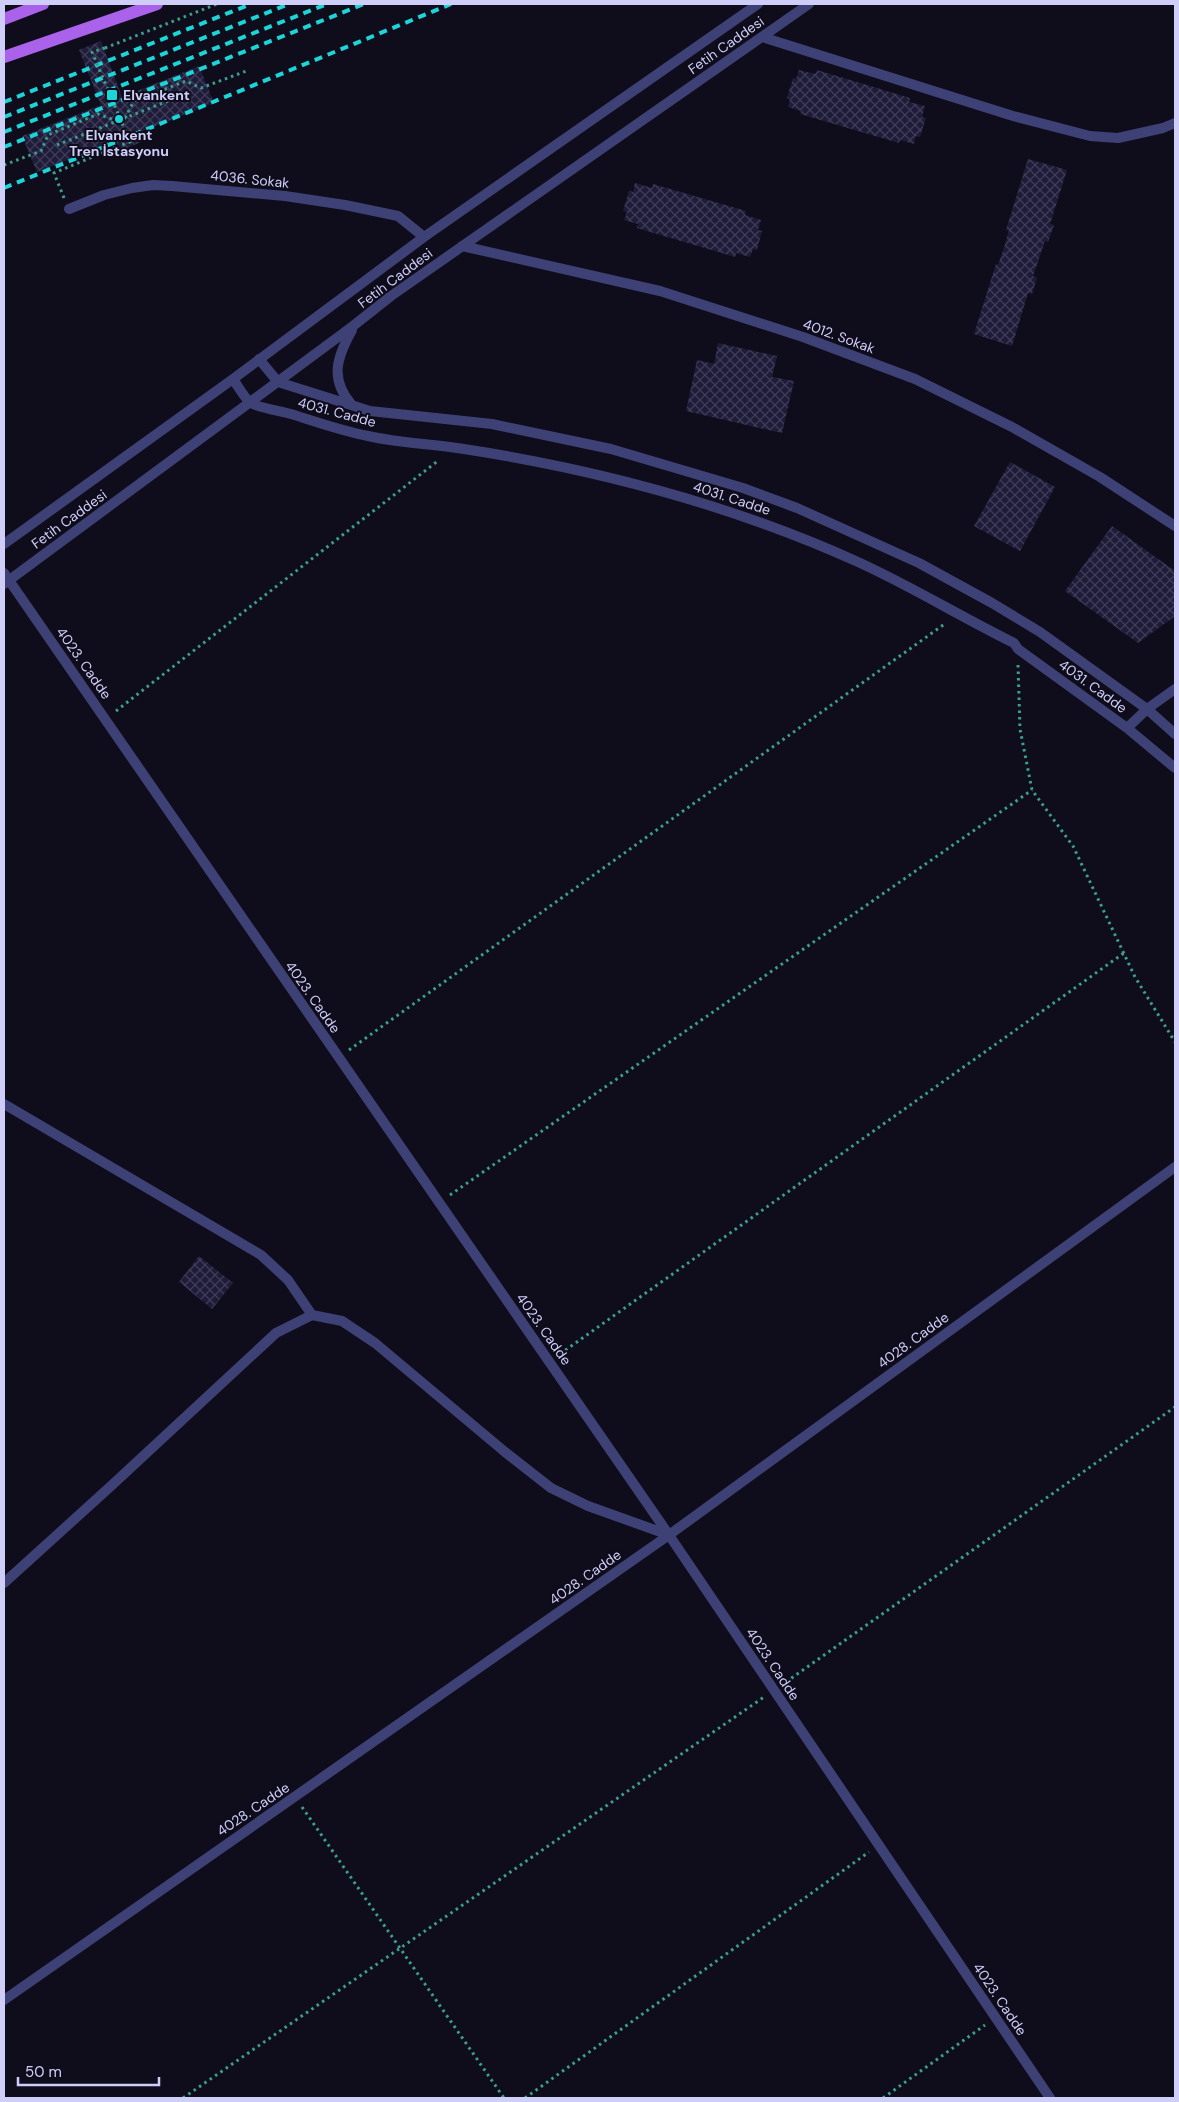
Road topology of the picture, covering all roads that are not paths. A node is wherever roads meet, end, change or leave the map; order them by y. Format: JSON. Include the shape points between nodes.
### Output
{"nodes":[{"id":1,"x":43,"y":4,"type":"edge"},
{"id":2,"x":157,"y":4,"type":"edge"},
{"id":3,"x":758,"y":4,"type":"edge"},
{"id":4,"x":809,"y":4,"type":"edge"},
{"id":5,"x":4,"y":19,"type":"edge"},
{"id":6,"x":762,"y":37,"type":"junction"},
{"id":7,"x":4,"y":57,"type":"edge"},
{"id":8,"x":1175,"y":123,"type":"edge"},
{"id":9,"x":69,"y":209,"type":"road end"},
{"id":10,"x":424,"y":237,"type":"junction"},
{"id":11,"x":462,"y":246,"type":"junction"},
{"id":12,"x":353,"y":326,"type":"junction"},
{"id":13,"x":260,"y":359,"type":"junction"},
{"id":14,"x":233,"y":379,"type":"junction"},
{"id":15,"x":278,"y":382,"type":"junction"},
{"id":16,"x":251,"y":402,"type":"junction"},
{"id":17,"x":353,"y":406,"type":"junction"},
{"id":18,"x":1175,"y":526,"type":"edge"},
{"id":19,"x":4,"y":544,"type":"edge"},
{"id":20,"x":6,"y":579,"type":"edge"},
{"id":21,"x":1175,"y":690,"type":"edge"},
{"id":22,"x":1147,"y":710,"type":"junction"},
{"id":23,"x":1127,"y":728,"type":"junction"},
{"id":24,"x":1175,"y":734,"type":"edge"},
{"id":25,"x":1175,"y":768,"type":"edge"},
{"id":26,"x":4,"y":1104,"type":"edge"},
{"id":27,"x":1175,"y":1167,"type":"edge"},
{"id":28,"x":312,"y":1315,"type":"junction"},
{"id":29,"x":669,"y":1535,"type":"junction"},
{"id":30,"x":4,"y":1583,"type":"edge"},
{"id":31,"x":4,"y":2000,"type":"edge"},
{"id":32,"x":1050,"y":2098,"type":"edge"}],
"edges":[{"from":1,"to":5,"type":"main road"},
{"from":2,"to":7,"type":"main road"},
{"from":3,"to":10,"type":"street","name":"Fetih Caddesi"},
{"from":4,"to":6,"type":"street","name":"Fetih Caddesi"},
{"from":6,"to":8,"type":"street","via":[[1013,116],[1090,136],[1118,138]]},
{"from":6,"to":11,"type":"street","name":"Fetih Caddesi"},
{"from":9,"to":10,"type":"street","name":"4036. Sokak","via":[[132,188],[172,186],[345,205],[398,216]]},
{"from":10,"to":13,"type":"street","name":"Fetih Caddesi"},
{"from":11,"to":12,"type":"street","name":"Fetih Caddesi"},
{"from":11,"to":18,"type":"street","name":"4012. Sokak","via":[[660,291],[803,337],[915,379],[1020,431],[1100,477]]},
{"from":12,"to":15,"type":"street","name":"Fetih Caddesi"},
{"from":12,"to":17,"type":"street","name":"4031. Cadde","via":[[342,346],[338,380],[342,394]]},
{"from":13,"to":14,"type":"street","name":"Fetih Caddesi"},
{"from":13,"to":15,"type":"street"},
{"from":14,"to":16,"type":"street"},
{"from":14,"to":19,"type":"street","name":"Fetih Caddesi"},
{"from":15,"to":16,"type":"street","name":"Fetih Caddesi"},
{"from":15,"to":17,"type":"street","name":"4031. Cadde"},
{"from":16,"to":20,"type":"street","name":"Fetih Caddesi"},
{"from":16,"to":23,"type":"street","name":"4031. Cadde","via":[[369,436],[529,459],[627,481],[750,517],[858,562],[1014,643]]},
{"from":17,"to":22,"type":"street","name":"4031. Cadde","via":[[370,411],[492,424],[611,449],[743,488],[797,508],[920,564],[992,603],[1040,632]]},
{"from":20,"to":29,"type":"street","name":"4023. Cadde"},
{"from":21,"to":22,"type":"street"},
{"from":22,"to":23,"type":"street"},
{"from":22,"to":24,"type":"street","name":"4031. Cadde"},
{"from":23,"to":25,"type":"street","name":"4031. Cadde"},
{"from":26,"to":28,"type":"street","via":[[261,1256],[288,1280]]},
{"from":27,"to":29,"type":"street","name":"4028. Cadde"},
{"from":28,"to":29,"type":"street","via":[[342,1321],[375,1343],[551,1488],[588,1506]]},
{"from":28,"to":30,"type":"street","via":[[276,1333]]},
{"from":29,"to":31,"type":"street","name":"4028. Cadde"},
{"from":29,"to":32,"type":"street","name":"4023. Cadde"}]}
